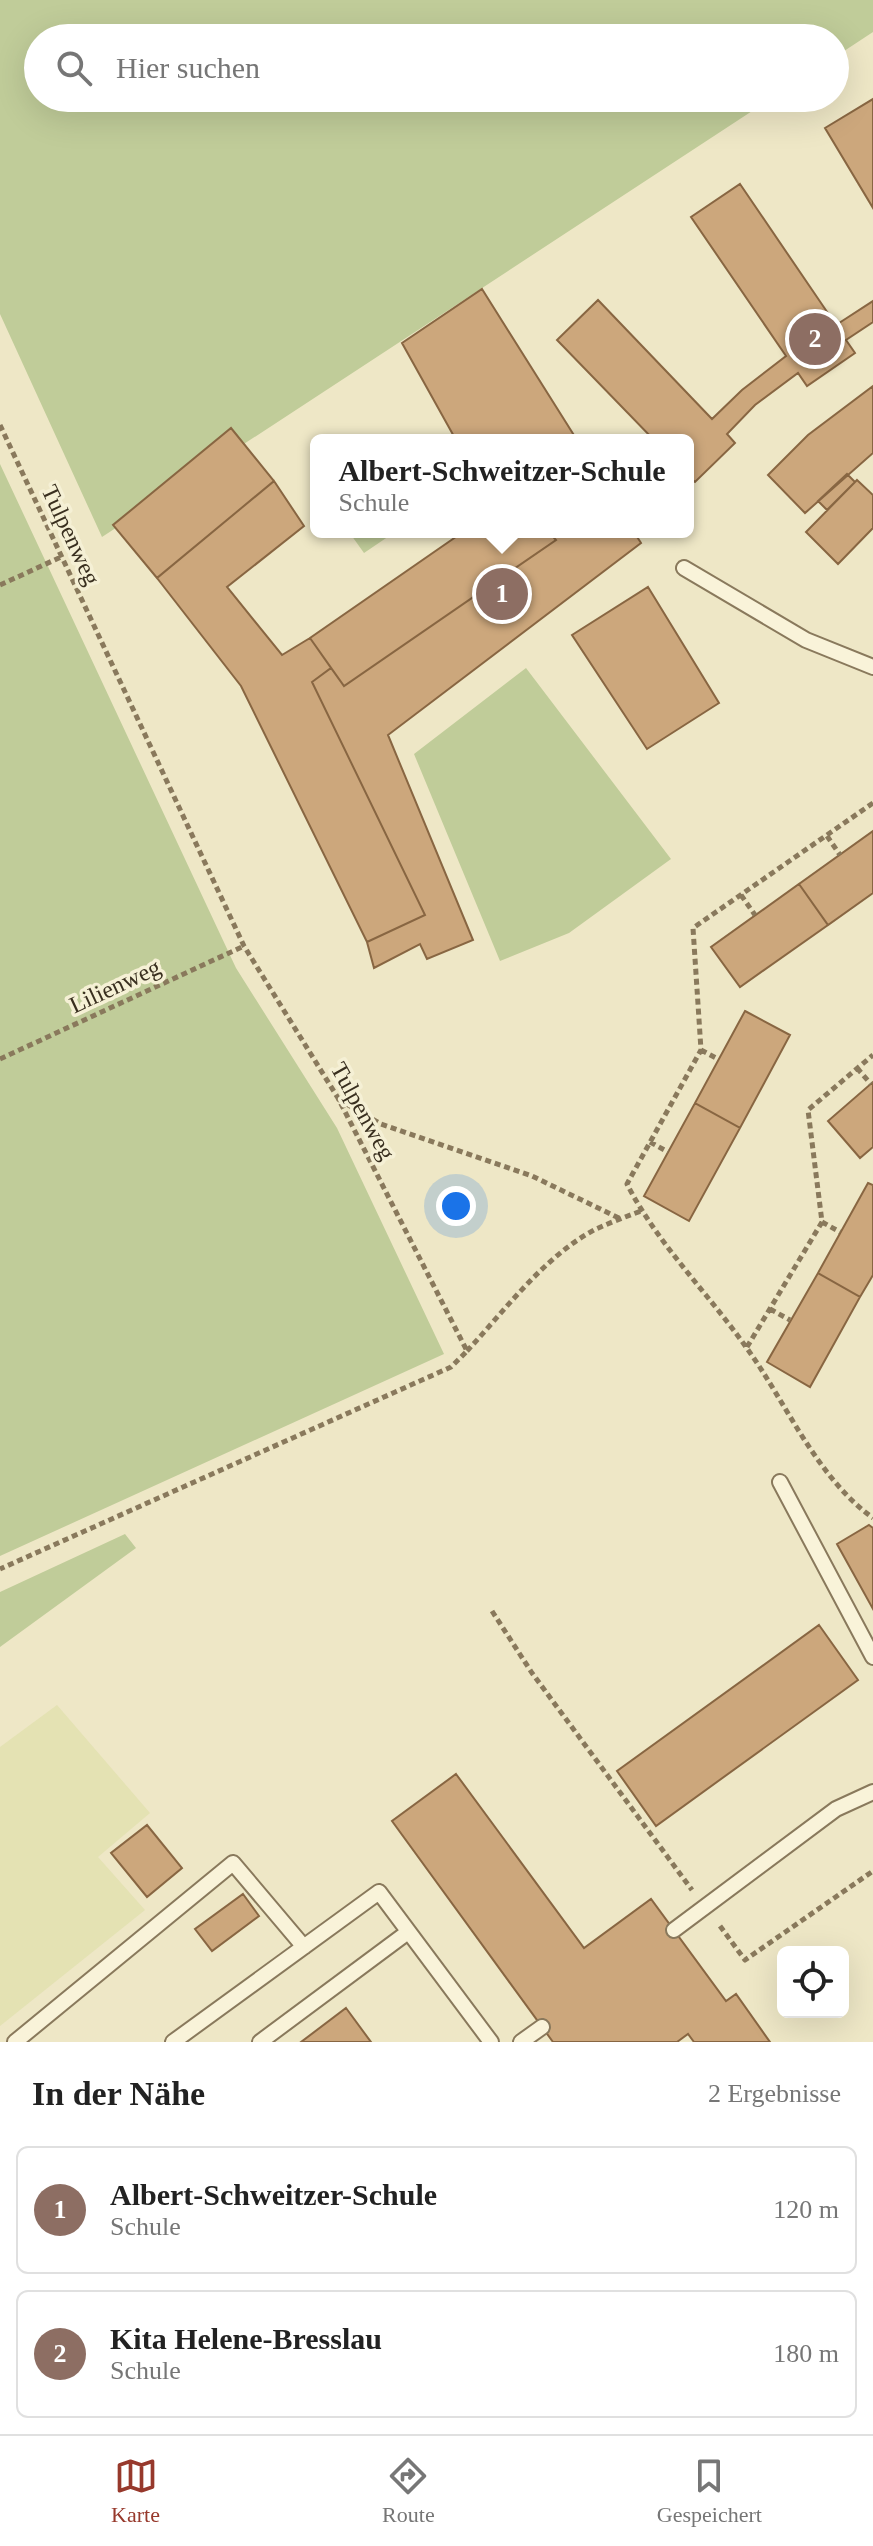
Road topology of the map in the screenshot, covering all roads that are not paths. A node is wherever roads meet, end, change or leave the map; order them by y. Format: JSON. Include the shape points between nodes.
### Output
{"nodes":[{"id":1,"x":684,"y":568,"type":"dead end"},
{"id":2,"x":873,"y":667,"type":"edge"},
{"id":3,"x":780,"y":1482,"type":"dead end"},
{"id":4,"x":873,"y":1657,"type":"edge"},
{"id":5,"x":873,"y":1792,"type":"edge"},
{"id":6,"x":674,"y":1930,"type":"dead end"},
{"id":7,"x":408,"y":1932,"type":"junction"},
{"id":8,"x":304,"y":1947,"type":"junction"},
{"id":9,"x":542,"y":2027,"type":"dead end"},
{"id":10,"x":15,"y":2042,"type":"edge"},
{"id":11,"x":173,"y":2042,"type":"edge"},
{"id":12,"x":260,"y":2042,"type":"edge"},
{"id":13,"x":491,"y":2042,"type":"edge"},
{"id":14,"x":521,"y":2042,"type":"edge"}],
"edges":[{"from":1,"to":2,"type":"lane","via":[[806,640]]},
{"from":3,"to":4,"type":"lane"},
{"from":5,"to":6,"type":"lane","via":[[836,1809]]},
{"from":7,"to":8,"type":"lane","via":[[379,1892]]},
{"from":7,"to":12,"type":"lane"},
{"from":7,"to":13,"type":"lane"},
{"from":8,"to":10,"type":"lane","via":[[233,1863]]},
{"from":8,"to":11,"type":"lane"},
{"from":9,"to":14,"type":"lane"}]}
